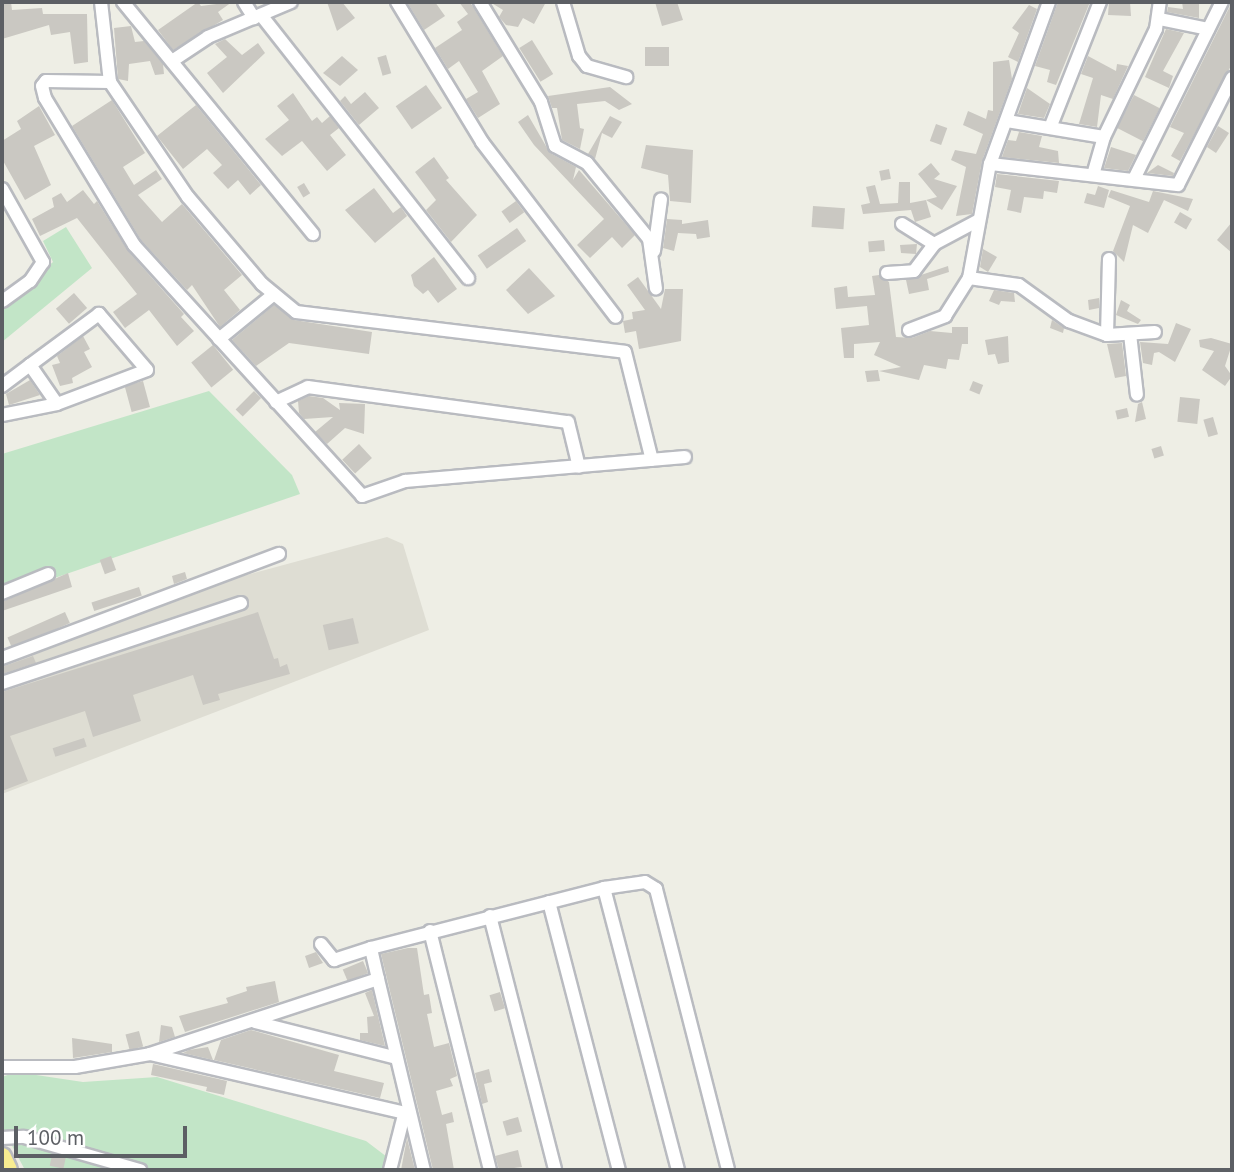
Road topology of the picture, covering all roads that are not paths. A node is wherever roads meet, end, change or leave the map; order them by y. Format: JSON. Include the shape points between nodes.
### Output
{"nodes":[{"id":1,"x":101,"y":2,"type":"edge"},
{"id":2,"x":123,"y":2,"type":"edge"},
{"id":3,"x":244,"y":2,"type":"edge"},
{"id":4,"x":291,"y":2,"type":"edge"},
{"id":5,"x":397,"y":2,"type":"edge"},
{"id":6,"x":480,"y":2,"type":"edge"},
{"id":7,"x":563,"y":2,"type":"edge"},
{"id":8,"x":1048,"y":2,"type":"edge"},
{"id":9,"x":1100,"y":2,"type":"edge"},
{"id":10,"x":1160,"y":2,"type":"edge"},
{"id":11,"x":1222,"y":2,"type":"edge"},
{"id":12,"x":258,"y":17,"type":"junction"},
{"id":13,"x":1160,"y":19,"type":"junction"},
{"id":14,"x":1208,"y":29,"type":"junction"},
{"id":15,"x":172,"y":61,"type":"junction"},
{"id":16,"x":626,"y":77,"type":"dead end"},
{"id":17,"x":1232,"y":78,"type":"edge"},
{"id":18,"x":110,"y":82,"type":"junction"},
{"id":19,"x":1006,"y":121,"type":"junction"},
{"id":20,"x":1050,"y":128,"type":"junction"},
{"id":21,"x":1104,"y":137,"type":"junction"},
{"id":22,"x":989,"y":164,"type":"junction"},
{"id":23,"x":1093,"y":175,"type":"junction"},
{"id":24,"x":1134,"y":179,"type":"junction"},
{"id":25,"x":2,"y":189,"type":"edge"},
{"id":26,"x":661,"y":199,"type":"dead end"},
{"id":27,"x":979,"y":220,"type":"junction"},
{"id":28,"x":902,"y":224,"type":"dead end"},
{"id":29,"x":313,"y":234,"type":"dead end"},
{"id":30,"x":934,"y":244,"type":"junction"},
{"id":31,"x":654,"y":251,"type":"junction"},
{"id":32,"x":1110,"y":259,"type":"dead end"},
{"id":33,"x":887,"y":273,"type":"dead end"},
{"id":34,"x":468,"y":278,"type":"dead end"},
{"id":35,"x":969,"y":278,"type":"junction"},
{"id":36,"x":656,"y":289,"type":"dead end"},
{"id":37,"x":274,"y":294,"type":"junction"},
{"id":38,"x":2,"y":301,"type":"edge"},
{"id":39,"x":617,"y":317,"type":"dead end"},
{"id":40,"x":909,"y":330,"type":"dead end"},
{"id":41,"x":1155,"y":332,"type":"dead end"},
{"id":42,"x":1130,"y":334,"type":"junction"},
{"id":43,"x":1107,"y":335,"type":"junction"},
{"id":44,"x":219,"y":340,"type":"junction"},
{"id":45,"x":30,"y":365,"type":"junction"},
{"id":46,"x":2,"y":386,"type":"edge"},
{"id":47,"x":1137,"y":395,"type":"dead end"},
{"id":48,"x":276,"y":402,"type":"junction"},
{"id":49,"x":57,"y":404,"type":"junction"},
{"id":50,"x":2,"y":415,"type":"edge"},
{"id":51,"x":685,"y":457,"type":"dead end"},
{"id":52,"x":652,"y":460,"type":"junction"},
{"id":53,"x":579,"y":467,"type":"junction"},
{"id":54,"x":279,"y":554,"type":"dead end"},
{"id":55,"x":48,"y":574,"type":"dead end"},
{"id":56,"x":2,"y":593,"type":"edge"},
{"id":57,"x":241,"y":603,"type":"dead end"},
{"id":58,"x":2,"y":658,"type":"edge"},
{"id":59,"x":2,"y":683,"type":"edge"},
{"id":60,"x":604,"y":888,"type":"junction"},
{"id":61,"x":549,"y":902,"type":"junction"},
{"id":62,"x":490,"y":916,"type":"junction"},
{"id":63,"x":430,"y":931,"type":"junction"},
{"id":64,"x":321,"y":944,"type":"dead end"},
{"id":65,"x":371,"y":948,"type":"junction"},
{"id":66,"x":378,"y":979,"type":"junction"},
{"id":67,"x":253,"y":1022,"type":"junction"},
{"id":68,"x":150,"y":1054,"type":"junction"},
{"id":69,"x":397,"y":1058,"type":"junction"},
{"id":70,"x":2,"y":1066,"type":"edge"},
{"id":71,"x":407,"y":1115,"type":"junction"},
{"id":72,"x":2,"y":1138,"type":"edge"},
{"id":73,"x":2,"y":1157,"type":"edge"},
{"id":74,"x":8,"y":1170,"type":"edge"},
{"id":75,"x":140,"y":1170,"type":"edge"},
{"id":76,"x":390,"y":1170,"type":"edge"},
{"id":77,"x":424,"y":1170,"type":"edge"},
{"id":78,"x":490,"y":1170,"type":"edge"},
{"id":79,"x":555,"y":1170,"type":"edge"},
{"id":80,"x":619,"y":1170,"type":"edge"},
{"id":81,"x":678,"y":1170,"type":"edge"},
{"id":82,"x":728,"y":1170,"type":"edge"}],
"edges":[{"from":1,"to":18,"type":"street"},
{"from":2,"to":15,"type":"street"},
{"from":3,"to":12,"type":"street"},
{"from":4,"to":12,"type":"street"},
{"from":5,"to":39,"type":"street","via":[[482,142]]},
{"from":6,"to":31,"type":"street","via":[[541,102],[555,146],[587,163]]},
{"from":7,"to":16,"type":"street","via":[[579,56],[587,66]]},
{"from":8,"to":19,"type":"street"},
{"from":9,"to":20,"type":"street"},
{"from":10,"to":13,"type":"street"},
{"from":11,"to":14,"type":"street"},
{"from":12,"to":15,"type":"street","via":[[208,37]]},
{"from":12,"to":34,"type":"street"},
{"from":13,"to":14,"type":"street"},
{"from":13,"to":21,"type":"street"},
{"from":14,"to":24,"type":"street"},
{"from":15,"to":29,"type":"street"},
{"from":17,"to":24,"type":"street","via":[[1178,185]]},
{"from":18,"to":37,"type":"street","via":[[188,197]]},
{"from":18,"to":44,"type":"street","via":[[51,80],[43,83],[42,90],[134,244]]},
{"from":19,"to":20,"type":"street"},
{"from":19,"to":22,"type":"street"},
{"from":20,"to":21,"type":"street"},
{"from":21,"to":23,"type":"street"},
{"from":22,"to":23,"type":"street"},
{"from":22,"to":27,"type":"street"},
{"from":23,"to":24,"type":"street"},
{"from":25,"to":38,"type":"street","via":[[43,262],[30,281]]},
{"from":26,"to":31,"type":"street"},
{"from":27,"to":30,"type":"street"},
{"from":27,"to":35,"type":"street"},
{"from":28,"to":30,"type":"street"},
{"from":30,"to":33,"type":"street","via":[[915,271]]},
{"from":31,"to":36,"type":"street"},
{"from":32,"to":43,"type":"street"},
{"from":35,"to":40,"type":"street","via":[[945,316]]},
{"from":35,"to":43,"type":"street","via":[[1019,285],[1069,321]]},
{"from":37,"to":44,"type":"street"},
{"from":37,"to":52,"type":"street","via":[[296,312],[625,352]]},
{"from":41,"to":42,"type":"street"},
{"from":42,"to":43,"type":"street"},
{"from":42,"to":47,"type":"street"},
{"from":44,"to":48,"type":"street"},
{"from":45,"to":46,"type":"street"},
{"from":45,"to":49,"type":"street"},
{"from":45,"to":49,"type":"street","via":[[99,314],[146,368],[145,373]]},
{"from":48,"to":53,"type":"street","via":[[308,387],[560,420],[568,422],[575,435]]},
{"from":48,"to":53,"type":"street","via":[[362,496],[405,481]]},
{"from":49,"to":50,"type":"street"},
{"from":51,"to":52,"type":"street"},
{"from":52,"to":53,"type":"street"},
{"from":54,"to":58,"type":"street"},
{"from":55,"to":56,"type":"street"},
{"from":57,"to":59,"type":"street"},
{"from":60,"to":61,"type":"street"},
{"from":60,"to":81,"type":"street"},
{"from":60,"to":82,"type":"street","via":[[645,883],[656,889]]},
{"from":61,"to":62,"type":"street"},
{"from":61,"to":80,"type":"street"},
{"from":62,"to":63,"type":"street"},
{"from":62,"to":79,"type":"street"},
{"from":63,"to":65,"type":"street"},
{"from":63,"to":78,"type":"street"},
{"from":64,"to":65,"type":"street","via":[[334,960]]},
{"from":65,"to":66,"type":"street"},
{"from":66,"to":67,"type":"street"},
{"from":66,"to":69,"type":"street"},
{"from":67,"to":68,"type":"street"},
{"from":67,"to":69,"type":"street"},
{"from":68,"to":70,"type":"street","via":[[75,1067]]},
{"from":68,"to":71,"type":"street"},
{"from":69,"to":71,"type":"street"},
{"from":71,"to":76,"type":"street"},
{"from":71,"to":77,"type":"street"},
{"from":72,"to":75,"type":"street","via":[[24,1137]]},
{"from":73,"to":74,"type":"highway"}]}
